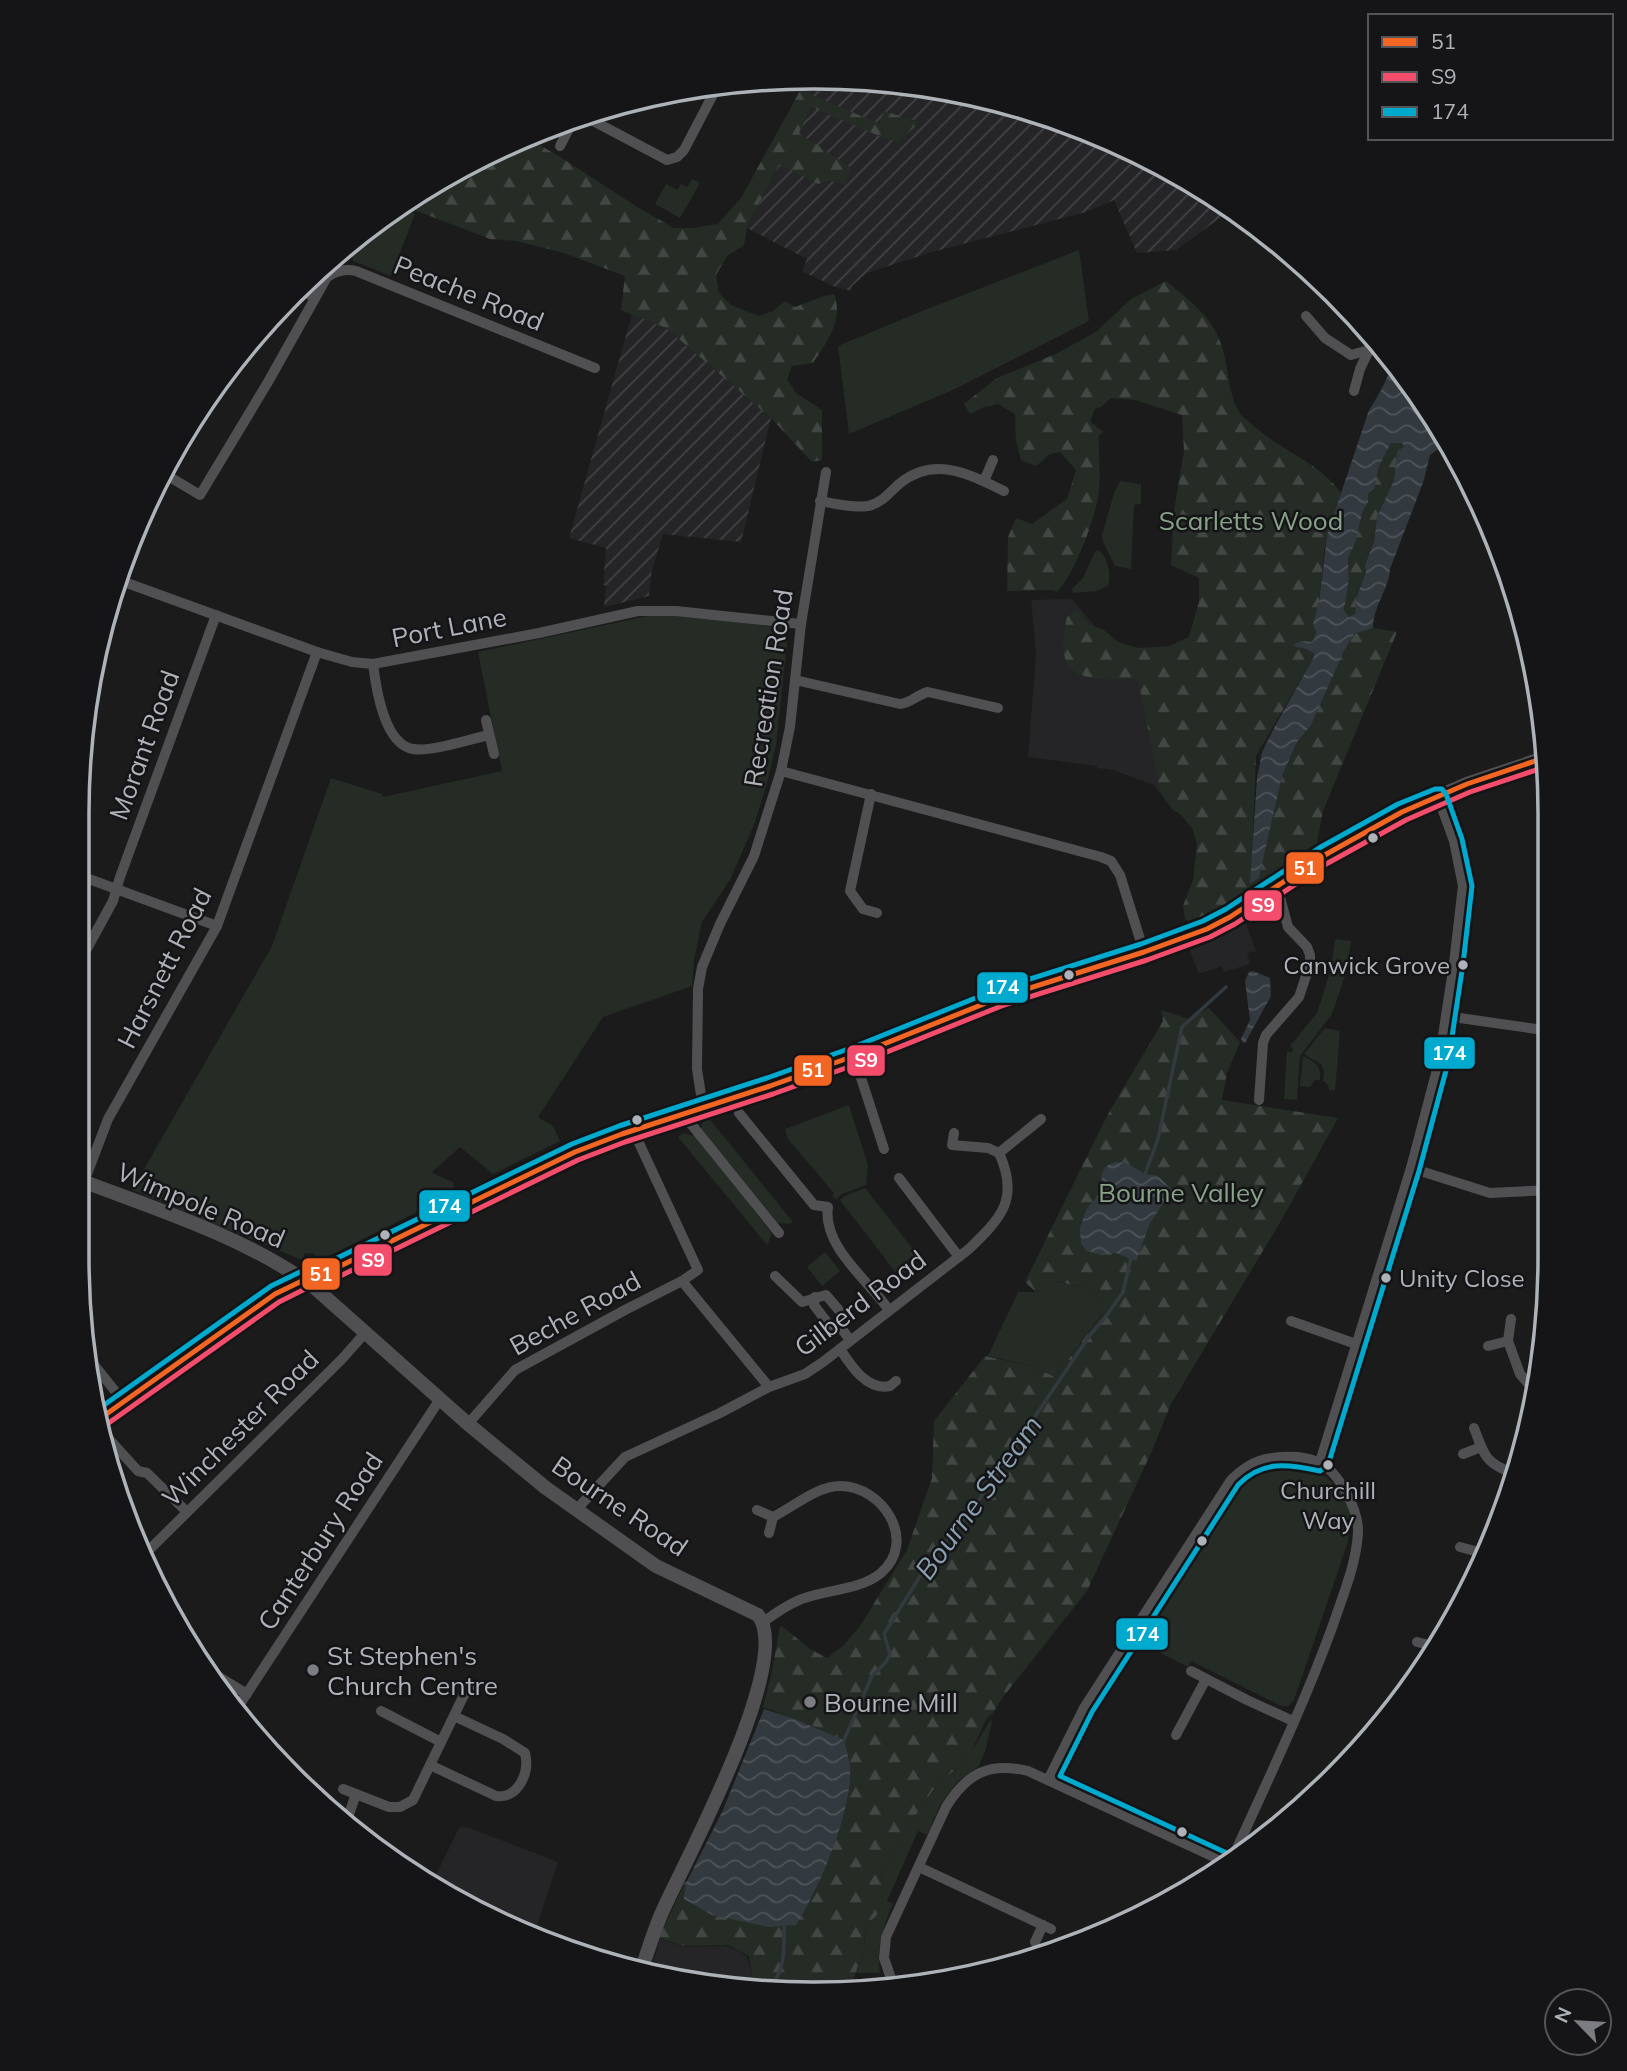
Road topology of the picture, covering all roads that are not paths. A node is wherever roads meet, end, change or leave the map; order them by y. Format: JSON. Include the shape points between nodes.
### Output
{"nodes":[{"id":1,"x":712,"y":96,"type":"edge"},
{"id":2,"x":597,"y":123,"type":"edge"},
{"id":3,"x":567,"y":133,"type":"edge"},
{"id":4,"x":560,"y":146,"type":"dead end"},
{"id":5,"x":328,"y":276,"type":"edge"},
{"id":6,"x":327,"y":277,"type":"edge"},
{"id":7,"x":309,"y":294,"type":"edge"},
{"id":8,"x":315,"y":298,"type":"junction"},
{"id":9,"x":1306,"y":316,"type":"dead end"},
{"id":10,"x":1369,"y":350,"type":"joint"},
{"id":11,"x":595,"y":368,"type":"dead end"},
{"id":12,"x":1354,"y":391,"type":"dead end"},
{"id":13,"x":993,"y":460,"type":"dead end"},
{"id":14,"x":826,"y":472,"type":"dead end"},
{"id":15,"x":172,"y":478,"type":"edge"},
{"id":16,"x":984,"y":481,"type":"junction"},
{"id":17,"x":1004,"y":491,"type":"dead end"},
{"id":18,"x":820,"y":501,"type":"junction"},
{"id":19,"x":127,"y":583,"type":"edge"},
{"id":20,"x":216,"y":615,"type":"junction"},
{"id":21,"x":801,"y":624,"type":"junction"},
{"id":22,"x":317,"y":652,"type":"junction"},
{"id":23,"x":373,"y":664,"type":"junction"},
{"id":24,"x":795,"y":680,"type":"junction"},
{"id":25,"x":998,"y":708,"type":"dead end"},
{"id":26,"x":486,"y":720,"type":"dead end"},
{"id":27,"x":489,"y":735,"type":"junction"},
{"id":28,"x":494,"y":754,"type":"dead end"},
{"id":29,"x":1536,"y":761,"type":"edge"},
{"id":30,"x":781,"y":771,"type":"junction"},
{"id":31,"x":871,"y":794,"type":"junction"},
{"id":32,"x":1438,"y":797,"type":"junction"},
{"id":33,"x":89,"y":879,"type":"edge"},
{"id":34,"x":1277,"y":886,"type":"junction"},
{"id":35,"x":116,"y":888,"type":"junction"},
{"id":36,"x":877,"y":914,"type":"dead end"},
{"id":37,"x":217,"y":926,"type":"junction"},
{"id":38,"x":89,"y":945,"type":"edge"},
{"id":39,"x":1144,"y":952,"type":"junction"},
{"id":40,"x":1446,"y":1016,"type":"junction"},
{"id":41,"x":1538,"y":1029,"type":"edge"},
{"id":42,"x":854,"y":1056,"type":"junction"},
{"id":43,"x":1259,"y":1100,"type":"dead end"},
{"id":44,"x":703,"y":1108,"type":"junction"},
{"id":45,"x":739,"y":1113,"type":"dead end"},
{"id":46,"x":684,"y":1114,"type":"junction"},
{"id":47,"x":1041,"y":1119,"type":"dead end"},
{"id":48,"x":633,"y":1130,"type":"junction"},
{"id":49,"x":954,"y":1133,"type":"dead end"},
{"id":50,"x":884,"y":1149,"type":"dead end"},
{"id":51,"x":999,"y":1153,"type":"junction"},
{"id":52,"x":89,"y":1162,"type":"edge"},
{"id":53,"x":1411,"y":1168,"type":"junction"},
{"id":54,"x":899,"y":1178,"type":"dead end"},
{"id":55,"x":89,"y":1183,"type":"edge"},
{"id":56,"x":1538,"y":1191,"type":"edge"},
{"id":57,"x":779,"y":1233,"type":"dead end"},
{"id":58,"x":959,"y":1257,"type":"junction"},
{"id":59,"x":775,"y":1276,"type":"dead end"},
{"id":60,"x":304,"y":1280,"type":"junction"},
{"id":61,"x":682,"y":1281,"type":"junction"},
{"id":62,"x":815,"y":1297,"type":"junction"},
{"id":63,"x":889,"y":1310,"type":"junction"},
{"id":64,"x":1511,"y":1319,"type":"dead end"},
{"id":65,"x":1291,"y":1321,"type":"dead end"},
{"id":66,"x":839,"y":1325,"type":"junction"},
{"id":67,"x":365,"y":1333,"type":"junction"},
{"id":68,"x":850,"y":1340,"type":"junction"},
{"id":69,"x":1508,"y":1341,"type":"junction"},
{"id":70,"x":1356,"y":1343,"type":"junction"},
{"id":71,"x":1488,"y":1346,"type":"dead end"},
{"id":72,"x":840,"y":1349,"type":"junction"},
{"id":73,"x":98,"y":1370,"type":"edge"},
{"id":74,"x":896,"y":1381,"type":"dead end"},
{"id":75,"x":1527,"y":1382,"type":"edge"},
{"id":76,"x":769,"y":1387,"type":"junction"},
{"id":77,"x":440,"y":1399,"type":"junction"},
{"id":78,"x":123,"y":1401,"type":"junction"},
{"id":79,"x":106,"y":1414,"type":"edge"},
{"id":80,"x":468,"y":1424,"type":"junction"},
{"id":81,"x":1474,"y":1428,"type":"dead end"},
{"id":82,"x":114,"y":1444,"type":"edge"},
{"id":83,"x":1481,"y":1447,"type":"junction"},
{"id":84,"x":1463,"y":1454,"type":"dead end"},
{"id":85,"x":1320,"y":1462,"type":"junction"},
{"id":86,"x":1505,"y":1470,"type":"edge"},
{"id":87,"x":576,"y":1510,"type":"junction"},
{"id":88,"x":757,"y":1510,"type":"dead end"},
{"id":89,"x":903,"y":1510,"type":"dead end"},
{"id":90,"x":187,"y":1512,"type":"junction"},
{"id":91,"x":772,"y":1517,"type":"junction"},
{"id":92,"x":893,"y":1519,"type":"junction"},
{"id":93,"x":769,"y":1533,"type":"dead end"},
{"id":94,"x":1460,"y":1547,"type":"dead end"},
{"id":95,"x":150,"y":1549,"type":"edge"},
{"id":96,"x":1475,"y":1551,"type":"edge"},
{"id":97,"x":763,"y":1622,"type":"junction"},
{"id":98,"x":1418,"y":1642,"type":"dead end"},
{"id":99,"x":1426,"y":1644,"type":"edge"},
{"id":100,"x":1191,"y":1671,"type":"dead end"},
{"id":101,"x":1206,"y":1679,"type":"junction"},
{"id":102,"x":227,"y":1682,"type":"edge"},
{"id":103,"x":470,"y":1688,"type":"dead end"},
{"id":104,"x":247,"y":1694,"type":"junction"},
{"id":105,"x":242,"y":1701,"type":"edge"},
{"id":106,"x":381,"y":1711,"type":"dead end"},
{"id":107,"x":454,"y":1716,"type":"junction"},
{"id":108,"x":1293,"y":1721,"type":"junction"},
{"id":109,"x":1176,"y":1735,"type":"dead end"},
{"id":110,"x":441,"y":1742,"type":"junction"},
{"id":111,"x":430,"y":1765,"type":"junction"},
{"id":112,"x":1048,"y":1780,"type":"junction"},
{"id":113,"x":343,"y":1789,"type":"dead end"},
{"id":114,"x":356,"y":1794,"type":"junction"},
{"id":115,"x":349,"y":1813,"type":"edge"},
{"id":116,"x":1239,"y":1843,"type":"edge"},
{"id":117,"x":1218,"y":1859,"type":"edge"},
{"id":118,"x":919,"y":1867,"type":"junction"},
{"id":119,"x":1035,"y":1942,"type":"dead end"},
{"id":120,"x":644,"y":1961,"type":"edge"},
{"id":121,"x":891,"y":1977,"type":"edge"}],
"edges":[{"from":1,"to":2,"type":"street","via":[[684,150],[667,160]]},
{"from":3,"to":4,"type":"street"},
{"from":5,"to":11,"type":"street","name":"Peache Road","via":[[336,271],[356,271]]},
{"from":6,"to":8,"type":"street","name":"Peache Road"},
{"from":7,"to":8,"type":"street"},
{"from":8,"to":15,"type":"street","name":"Peache Road","via":[[200,495]]},
{"from":9,"to":10,"type":"street","via":[[1325,338],[1351,355]]},
{"from":10,"to":12,"type":"street"},
{"from":13,"to":16,"type":"street"},
{"from":14,"to":18,"type":"street","name":"Recreation Road"},
{"from":16,"to":17,"type":"street"},
{"from":16,"to":18,"type":"street","via":[[942,468],[909,477],[870,506]]},
{"from":18,"to":21,"type":"street","name":"Recreation Road"},
{"from":19,"to":20,"type":"street","name":"Port Lane"},
{"from":20,"to":22,"type":"street","name":"Port Lane"},
{"from":20,"to":35,"type":"street","name":"Morant Road"},
{"from":21,"to":23,"type":"street","name":"Port Lane","via":[[638,611]]},
{"from":21,"to":24,"type":"street","name":"Recreation Road"},
{"from":22,"to":23,"type":"street","name":"Port Lane"},
{"from":22,"to":37,"type":"street","name":"Harsnett Road"},
{"from":23,"to":27,"type":"street","via":[[389,727],[404,746],[423,749]]},
{"from":24,"to":25,"type":"street","via":[[900,704],[928,692]]},
{"from":24,"to":30,"type":"street","name":"Recreation Road"},
{"from":26,"to":27,"type":"street"},
{"from":27,"to":28,"type":"street"},
{"from":29,"to":32,"type":"street"},
{"from":30,"to":31,"type":"street"},
{"from":30,"to":44,"type":"street","name":"Recreation Road","via":[[754,856],[702,967],[696,1069]]},
{"from":31,"to":36,"type":"street","via":[[850,891],[863,909]]},
{"from":31,"to":39,"type":"street","via":[[1111,861],[1120,875]]},
{"from":32,"to":34,"type":"street","via":[[1402,812]]},
{"from":32,"to":40,"type":"street","via":[[1454,841],[1463,886]]},
{"from":33,"to":35,"type":"street"},
{"from":34,"to":39,"type":"street","via":[[1230,918]]},
{"from":34,"to":43,"type":"street","via":[[1288,927],[1307,947],[1310,964],[1299,997],[1263,1043]]},
{"from":35,"to":37,"type":"street"},
{"from":35,"to":38,"type":"street","name":"Morant Road"},
{"from":37,"to":52,"type":"street","name":"Harsnett Road","via":[[108,1119]]},
{"from":39,"to":42,"type":"street","via":[[1001,997]]},
{"from":40,"to":41,"type":"street"},
{"from":40,"to":53,"type":"street","via":[[1439,1062]]},
{"from":42,"to":44,"type":"street"},
{"from":42,"to":50,"type":"street"},
{"from":44,"to":46,"type":"street"},
{"from":45,"to":63,"type":"street","via":[[814,1205],[828,1207],[828,1230],[835,1244]]},
{"from":46,"to":48,"type":"street"},
{"from":46,"to":57,"type":"street"},
{"from":47,"to":51,"type":"street"},
{"from":48,"to":60,"type":"street","via":[[575,1152]]},
{"from":48,"to":61,"type":"street","name":"Beche Road","via":[[698,1270]]},
{"from":49,"to":51,"type":"street","via":[[952,1145]]},
{"from":51,"to":58,"type":"street","name":"Gilberd Road","via":[[1010,1182],[1006,1200],[988,1231]]},
{"from":53,"to":56,"type":"street","via":[[1490,1193]]},
{"from":53,"to":70,"type":"street"},
{"from":54,"to":58,"type":"street"},
{"from":55,"to":60,"type":"street","name":"Wimpole Road","via":[[216,1233]]},
{"from":58,"to":63,"type":"street","name":"Gilberd Road"},
{"from":59,"to":62,"type":"street","via":[[802,1302]]},
{"from":60,"to":67,"type":"street","name":"Bourne Road"},
{"from":60,"to":78,"type":"street","via":[[264,1301]]},
{"from":61,"to":76,"type":"street"},
{"from":61,"to":80,"type":"street","name":"Beche Road","via":[[515,1370]]},
{"from":62,"to":66,"type":"street","via":[[814,1305],[829,1325]]},
{"from":62,"to":66,"type":"street","via":[[826,1294],[843,1315]]},
{"from":63,"to":68,"type":"street","name":"Gilberd Road"},
{"from":64,"to":69,"type":"street"},
{"from":65,"to":70,"type":"street"},
{"from":66,"to":68,"type":"street"},
{"from":67,"to":77,"type":"street","name":"Bourne Road"},
{"from":67,"to":90,"type":"street","name":"Winchester Road"},
{"from":68,"to":72,"type":"street","name":"Gilberd Road"},
{"from":69,"to":71,"type":"street"},
{"from":69,"to":75,"type":"street"},
{"from":70,"to":85,"type":"street"},
{"from":72,"to":74,"type":"street","via":[[859,1376],[875,1386]]},
{"from":72,"to":76,"type":"street","name":"Gilberd Road","via":[[805,1374]]},
{"from":73,"to":78,"type":"street"},
{"from":76,"to":87,"type":"street","name":"Gilberd Road","via":[[625,1457]]},
{"from":77,"to":80,"type":"street","name":"Bourne Road"},
{"from":77,"to":104,"type":"street","name":"Canterbury Road"},
{"from":78,"to":79,"type":"street"},
{"from":80,"to":87,"type":"street","name":"Bourne Road"},
{"from":81,"to":83,"type":"street"},
{"from":82,"to":90,"type":"street"},
{"from":83,"to":84,"type":"street"},
{"from":83,"to":86,"type":"street","via":[[1490,1463]]},
{"from":85,"to":108,"type":"street","via":[[1349,1497],[1358,1529],[1356,1550],[1321,1658]]},
{"from":85,"to":112,"type":"street","via":[[1270,1457],[1244,1466],[1231,1480],[1084,1708]]},
{"from":87,"to":97,"type":"street","name":"Bourne Road","via":[[656,1566],[758,1615]]},
{"from":88,"to":91,"type":"street"},
{"from":89,"to":92,"type":"street"},
{"from":90,"to":95,"type":"street","name":"Winchester Road"},
{"from":91,"to":92,"type":"street","via":[[829,1487],[843,1486],[863,1490]]},
{"from":91,"to":93,"type":"street"},
{"from":92,"to":97,"type":"street","via":[[896,1546],[880,1574],[796,1601]]},
{"from":94,"to":96,"type":"street"},
{"from":97,"to":120,"type":"street","via":[[766,1648],[750,1713],[723,1786],[662,1912]]},
{"from":98,"to":99,"type":"street"},
{"from":100,"to":101,"type":"street"},
{"from":101,"to":108,"type":"street"},
{"from":101,"to":109,"type":"street"},
{"from":102,"to":104,"type":"street"},
{"from":103,"to":107,"type":"street"},
{"from":104,"to":105,"type":"street","name":"Canterbury Road"},
{"from":106,"to":110,"type":"street"},
{"from":107,"to":110,"type":"street"},
{"from":107,"to":111,"type":"street","via":[[525,1753],[528,1763],[516,1791],[496,1796]]},
{"from":108,"to":116,"type":"street"},
{"from":110,"to":111,"type":"street"},
{"from":111,"to":114,"type":"street","via":[[413,1800],[400,1807]]},
{"from":112,"to":117,"type":"street"},
{"from":112,"to":118,"type":"street","via":[[1010,1766],[979,1771],[954,1793]]},
{"from":113,"to":114,"type":"street"},
{"from":114,"to":115,"type":"street"},
{"from":118,"to":119,"type":"street","via":[[1047,1927]]},
{"from":118,"to":121,"type":"street","via":[[886,1937],[884,1958]]}]}
